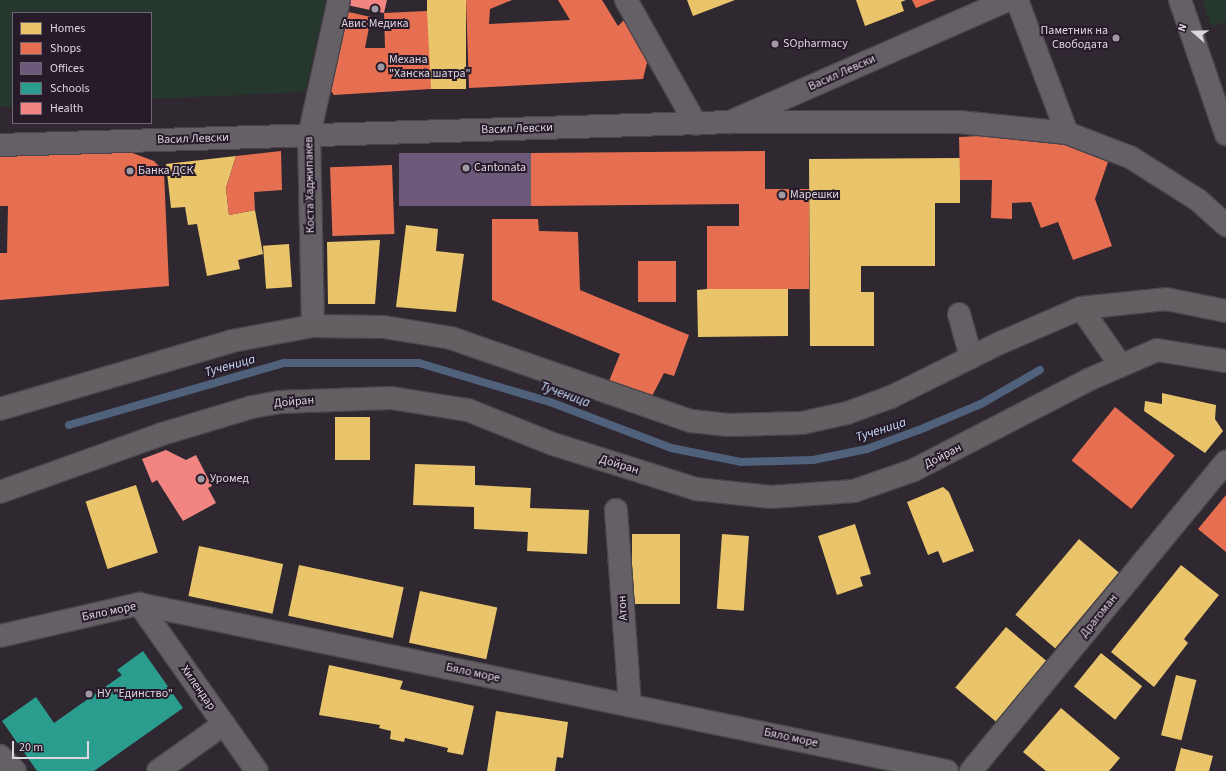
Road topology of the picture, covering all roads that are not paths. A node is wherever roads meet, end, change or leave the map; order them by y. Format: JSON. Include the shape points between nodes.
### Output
{"nodes":[{"id":1,"x":339,"y":0,"type":"edge"},
{"id":2,"x":626,"y":0,"type":"edge"},
{"id":3,"x":1008,"y":0,"type":"edge"},
{"id":4,"x":1017,"y":0,"type":"edge"},
{"id":5,"x":1180,"y":0,"type":"edge"},
{"id":6,"x":730,"y":122,"type":"junction"},
{"id":7,"x":696,"y":124,"type":"junction"},
{"id":8,"x":1067,"y":133,"type":"junction"},
{"id":9,"x":1226,"y":134,"type":"edge"},
{"id":10,"x":309,"y":136,"type":"junction"},
{"id":11,"x":0,"y":144,"type":"edge"},
{"id":12,"x":1226,"y":225,"type":"edge"},
{"id":13,"x":1081,"y":308,"type":"junction"},
{"id":14,"x":1226,"y":311,"type":"edge"},
{"id":15,"x":959,"y":314,"type":"dead end"},
{"id":16,"x":313,"y":326,"type":"junction"},
{"id":17,"x":971,"y":357,"type":"junction"},
{"id":18,"x":1226,"y":361,"type":"edge"},
{"id":19,"x":1121,"y":366,"type":"junction"},
{"id":20,"x":0,"y":409,"type":"edge"},
{"id":21,"x":1226,"y":462,"type":"edge"},
{"id":22,"x":0,"y":492,"type":"edge"},
{"id":23,"x":616,"y":510,"type":"dead end"},
{"id":24,"x":139,"y":604,"type":"junction"},
{"id":25,"x":0,"y":636,"type":"edge"},
{"id":26,"x":630,"y":705,"type":"junction"},
{"id":27,"x":224,"y":724,"type":"junction"},
{"id":28,"x":0,"y":756,"type":"edge"},
{"id":29,"x":14,"y":771,"type":"edge"},
{"id":30,"x":158,"y":771,"type":"edge"},
{"id":31,"x":257,"y":771,"type":"edge"},
{"id":32,"x":947,"y":771,"type":"edge"},
{"id":33,"x":971,"y":771,"type":"edge"}],
"edges":[{"from":1,"to":10,"type":"street","name":"Коста Хаджипакев"},
{"from":2,"to":7,"type":"street"},
{"from":3,"to":6,"type":"street","name":"Васил Левски"},
{"from":4,"to":8,"type":"street"},
{"from":5,"to":9,"type":"street"},
{"from":6,"to":7,"type":"street","name":"Васил Левски"},
{"from":6,"to":8,"type":"street","via":[[959,122]]},
{"from":7,"to":10,"type":"street","name":"Васил Левски"},
{"from":8,"to":12,"type":"street","via":[[1130,157],[1198,200]]},
{"from":10,"to":11,"type":"street","name":"Васил Левски"},
{"from":10,"to":16,"type":"street","name":"Коста Хаджипакев"},
{"from":13,"to":14,"type":"main road","via":[[1166,300]]},
{"from":13,"to":17,"type":"main road"},
{"from":13,"to":19,"type":"main road"},
{"from":15,"to":17,"type":"street"},
{"from":16,"to":17,"type":"main road","via":[[384,327],[451,338],[684,419],[729,425],[802,423],[847,414],[891,397]]},
{"from":16,"to":20,"type":"main road","via":[[232,340]]},
{"from":18,"to":19,"type":"main road","name":"Дойран","via":[[1157,350]]},
{"from":19,"to":22,"type":"main road","name":"Дойран","via":[[914,470],[885,483],[854,491],[771,497],[696,489],[553,444],[468,410],[384,398],[280,402],[252,408],[162,434]]},
{"from":21,"to":33,"type":"street","name":"Драгоман"},
{"from":23,"to":26,"type":"street","name":"Атон"},
{"from":24,"to":25,"type":"street","name":"Бяло море"},
{"from":24,"to":26,"type":"street","name":"Бяло море"},
{"from":24,"to":27,"type":"street","name":"Хилендар"},
{"from":26,"to":32,"type":"street","name":"Бяло море"},
{"from":27,"to":30,"type":"street"},
{"from":27,"to":31,"type":"street","name":"Хилендар"},
{"from":28,"to":29,"type":"street"}]}
